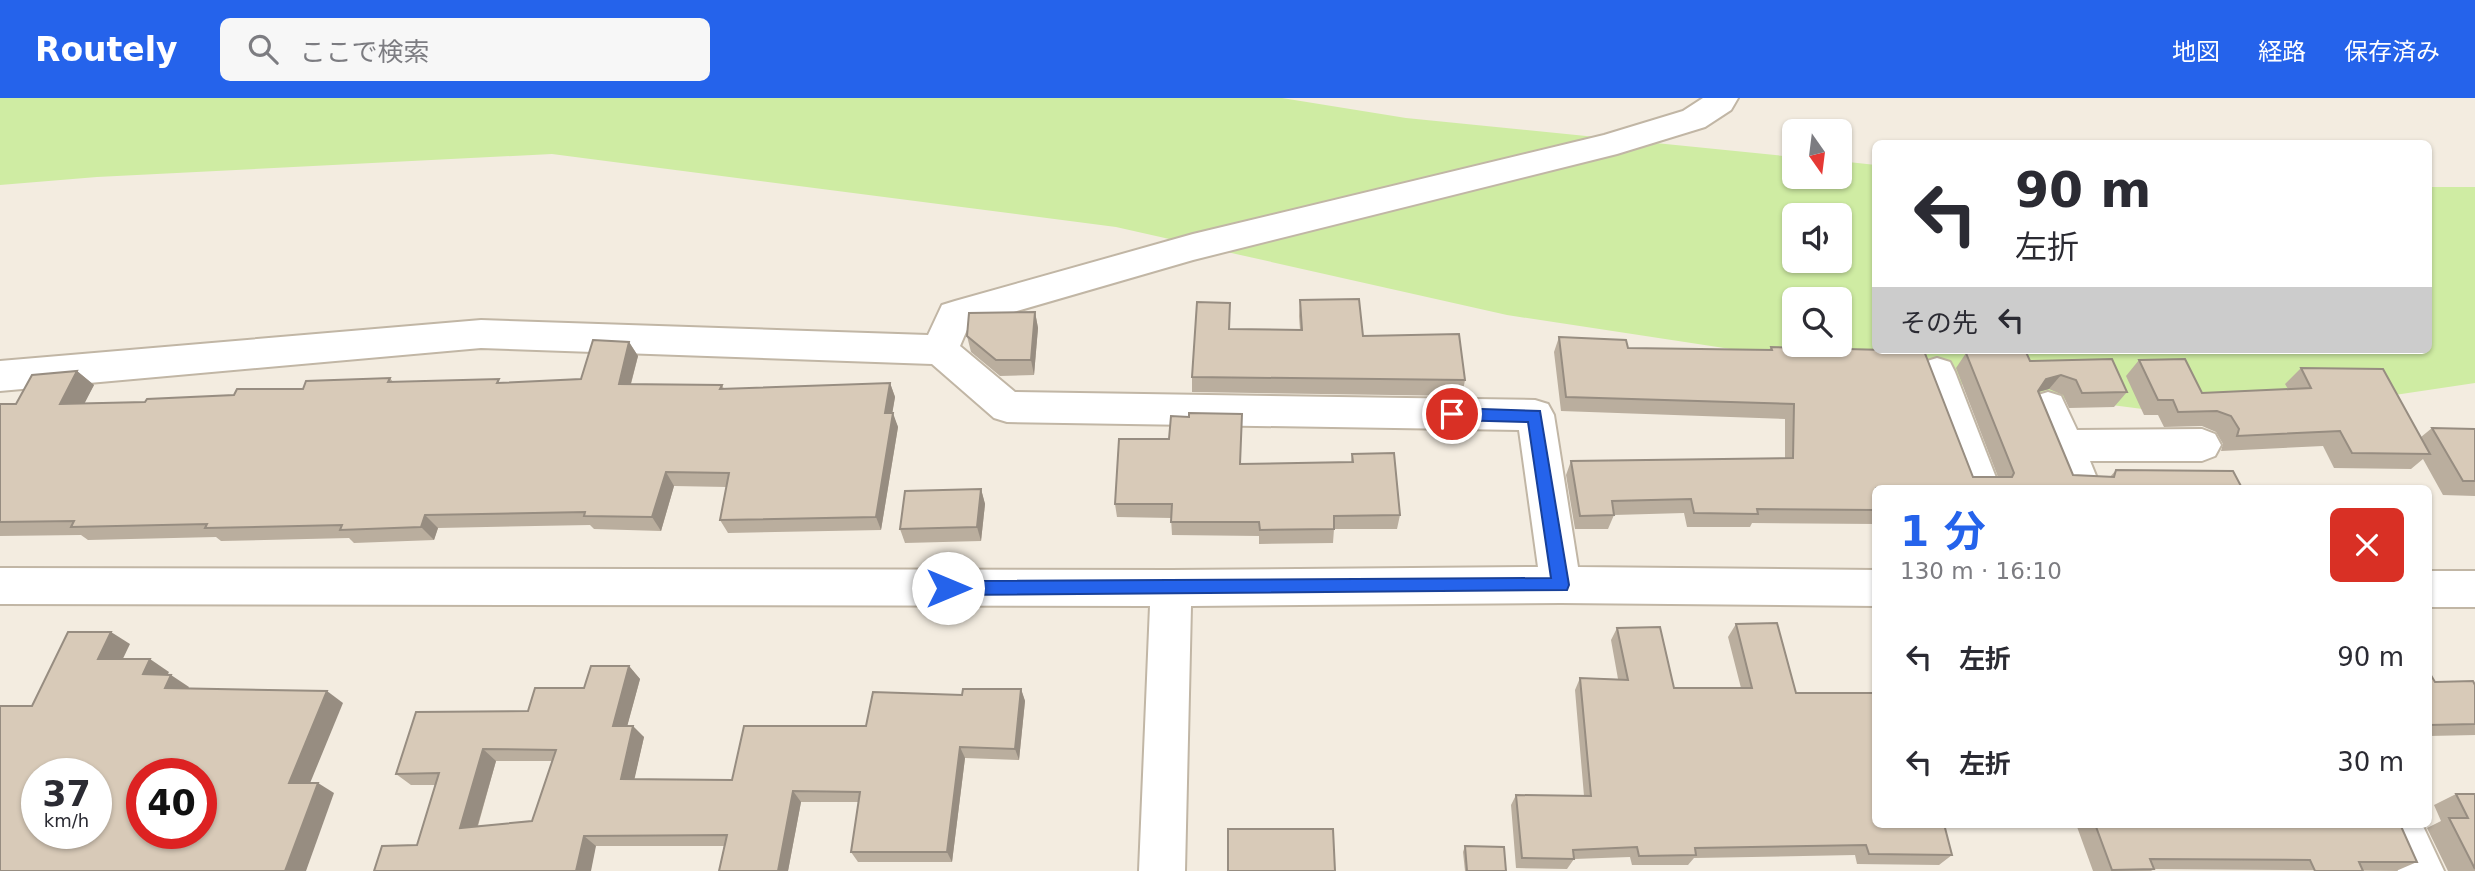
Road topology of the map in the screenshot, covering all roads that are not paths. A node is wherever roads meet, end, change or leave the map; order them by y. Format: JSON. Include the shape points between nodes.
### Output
{"nodes":[{"id":1,"x":1722,"y":98,"type":"edge"},
{"id":2,"x":940,"y":350,"type":"junction"},
{"id":3,"x":1937,"y":372,"type":"dead end"},
{"id":4,"x":0,"y":376,"type":"edge"},
{"id":5,"x":2048,"y":407,"type":"edge"},
{"id":6,"x":2202,"y":445,"type":"dead end"},
{"id":7,"x":2064,"y":446,"type":"junction"},
{"id":8,"x":1980,"y":485,"type":"edge"},
{"id":9,"x":2081,"y":485,"type":"edge"},
{"id":10,"x":1561,"y":585,"type":"junction"},
{"id":11,"x":0,"y":586,"type":"edge"},
{"id":12,"x":1872,"y":588,"type":"edge"},
{"id":13,"x":1171,"y":589,"type":"junction"},
{"id":14,"x":2432,"y":589,"type":"edge"},
{"id":15,"x":2475,"y":589,"type":"edge"},
{"id":16,"x":2401,"y":828,"type":"edge"},
{"id":17,"x":1162,"y":871,"type":"edge"},
{"id":18,"x":2421,"y":871,"type":"edge"}],
"edges":[{"from":1,"to":2,"type":"street","via":[[1694,120],[1606,146],[1193,247],[956,315]]},
{"from":2,"to":4,"type":"street","via":[[481,334]]},
{"from":2,"to":10,"type":"street","via":[[1007,407],[1535,415]]},
{"from":3,"to":8,"type":"street"},
{"from":5,"to":7,"type":"street"},
{"from":6,"to":7,"type":"street"},
{"from":7,"to":9,"type":"street"},
{"from":10,"to":12,"type":"street"},
{"from":10,"to":13,"type":"street"},
{"from":11,"to":13,"type":"street"},
{"from":13,"to":17,"type":"street"},
{"from":14,"to":15,"type":"street"},
{"from":16,"to":18,"type":"street"}]}
